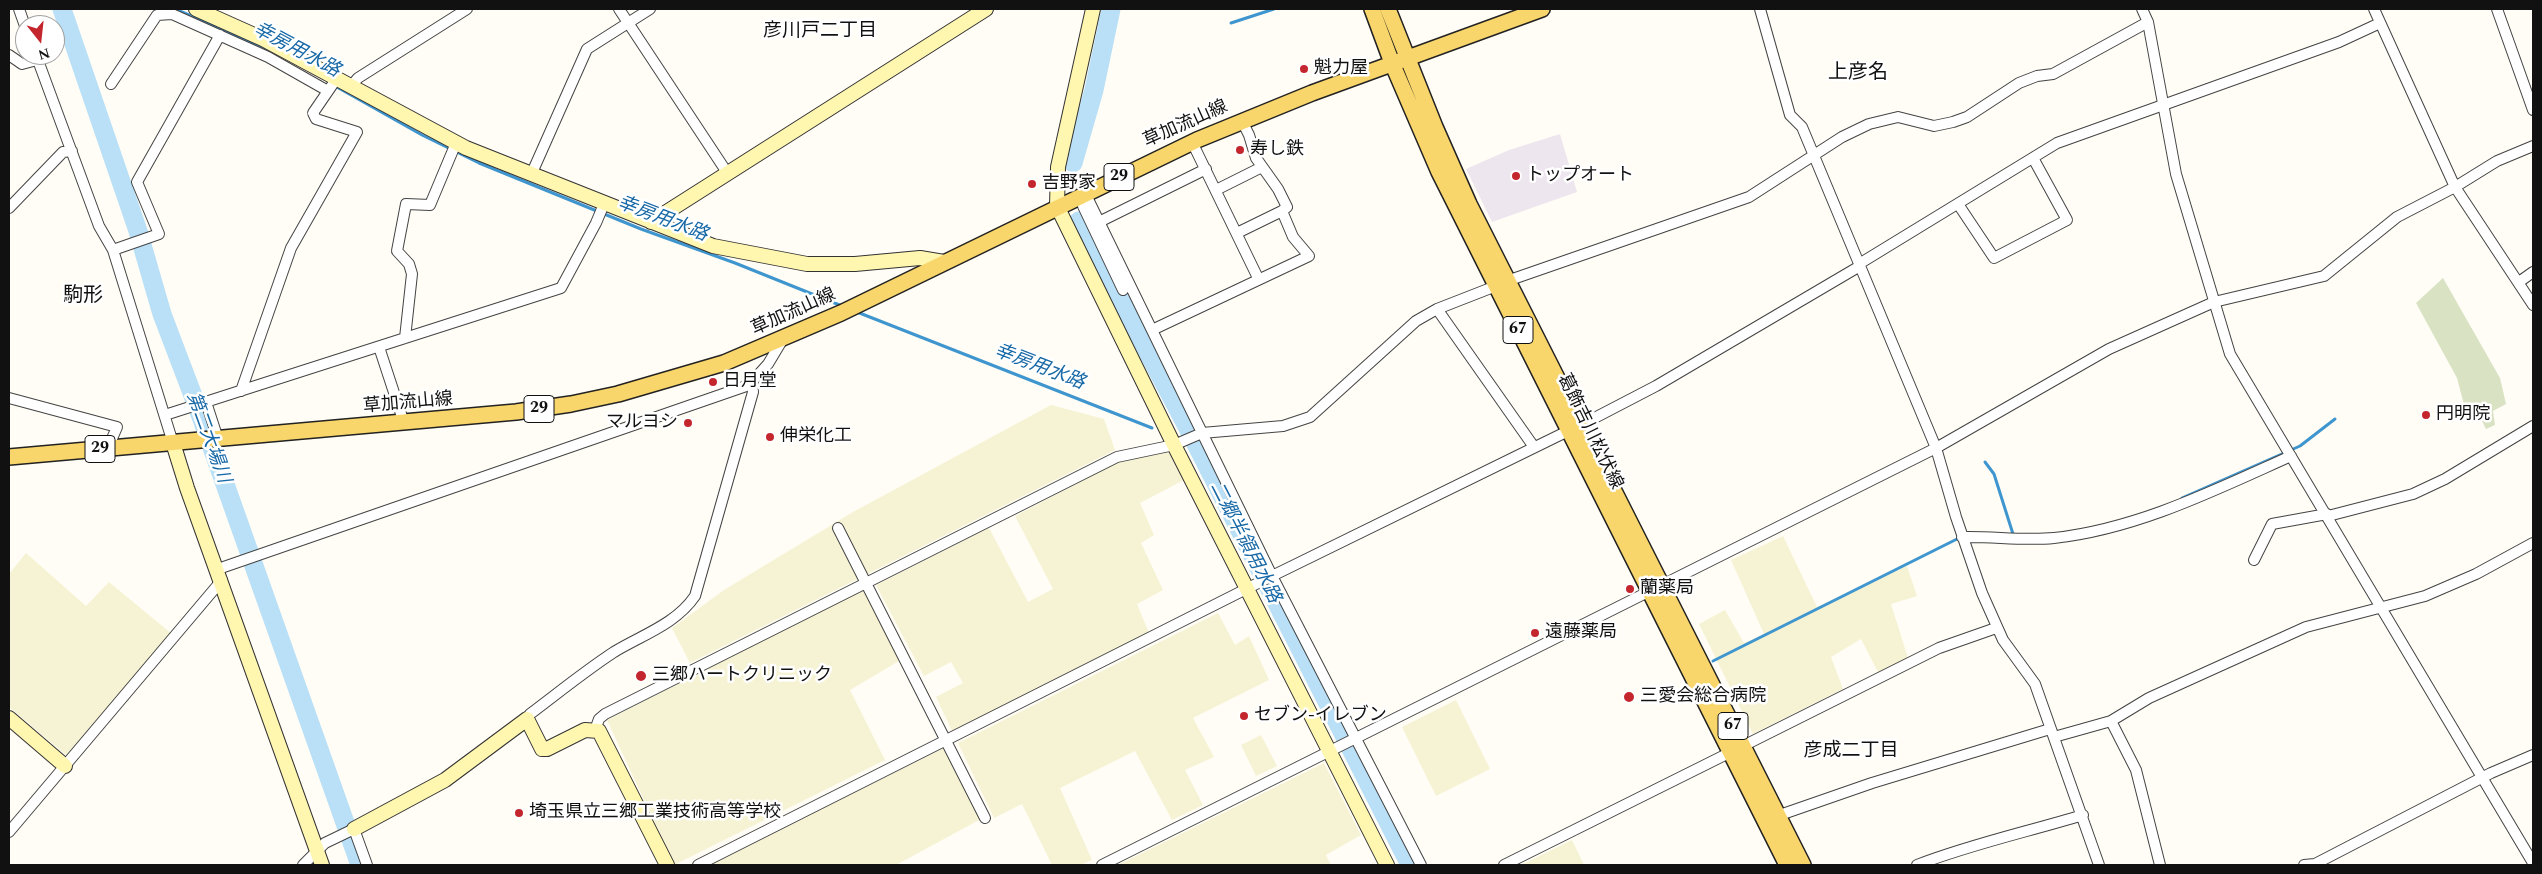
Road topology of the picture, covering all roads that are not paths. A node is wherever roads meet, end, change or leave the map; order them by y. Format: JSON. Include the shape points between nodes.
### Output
{"nodes":[{"id":1,"x":196,"y":9,"type":"edge"},
{"id":2,"x":467,"y":9,"type":"edge"},
{"id":3,"x":619,"y":9,"type":"edge"},
{"id":4,"x":650,"y":9,"type":"edge"},
{"id":5,"x":986,"y":9,"type":"edge"},
{"id":6,"x":1093,"y":9,"type":"edge"},
{"id":7,"x":1372,"y":9,"type":"edge"},
{"id":8,"x":1388,"y":9,"type":"edge"},
{"id":9,"x":1542,"y":9,"type":"edge"},
{"id":10,"x":1760,"y":9,"type":"edge"},
{"id":11,"x":2142,"y":9,"type":"edge"},
{"id":12,"x":2374,"y":9,"type":"edge"},
{"id":13,"x":2497,"y":9,"type":"edge"},
{"id":14,"x":2148,"y":22,"type":"junction"},
{"id":15,"x":628,"y":23,"type":"junction"},
{"id":16,"x":2380,"y":23,"type":"junction"},
{"id":17,"x":220,"y":35,"type":"junction"},
{"id":18,"x":1407,"y":58,"type":"junction"},
{"id":19,"x":1392,"y":64,"type":"junction"},
{"id":20,"x":39,"y":65,"type":"edge"},
{"id":21,"x":337,"y":78,"type":"junction"},
{"id":22,"x":110,"y":84,"type":"dead end"},
{"id":23,"x":351,"y":86,"type":"junction"},
{"id":24,"x":328,"y":91,"type":"junction"},
{"id":25,"x":2163,"y":104,"type":"junction"},
{"id":26,"x":2533,"y":110,"type":"edge"},
{"id":27,"x":1242,"y":121,"type":"junction"},
{"id":28,"x":1192,"y":142,"type":"junction"},
{"id":29,"x":2533,"y":146,"type":"edge"},
{"id":30,"x":454,"y":147,"type":"junction"},
{"id":31,"x":72,"y":150,"type":"junction"},
{"id":32,"x":1814,"y":155,"type":"junction"},
{"id":33,"x":2033,"y":158,"type":"junction"},
{"id":34,"x":1262,"y":167,"type":"junction"},
{"id":35,"x":1206,"y":170,"type":"junction"},
{"id":36,"x":728,"y":174,"type":"junction"},
{"id":37,"x":531,"y":175,"type":"junction"},
{"id":38,"x":2455,"y":187,"type":"junction"},
{"id":39,"x":1216,"y":190,"type":"junction"},
{"id":40,"x":1084,"y":199,"type":"junction"},
{"id":41,"x":1958,"y":204,"type":"junction"},
{"id":42,"x":1057,"y":206,"type":"junction"},
{"id":43,"x":9,"y":208,"type":"edge"},
{"id":44,"x":602,"y":210,"type":"junction"},
{"id":45,"x":1282,"y":211,"type":"junction"},
{"id":46,"x":651,"y":222,"type":"junction"},
{"id":47,"x":1099,"y":222,"type":"junction"},
{"id":48,"x":1237,"y":234,"type":"junction"},
{"id":49,"x":113,"y":250,"type":"junction"},
{"id":50,"x":944,"y":262,"type":"junction"},
{"id":51,"x":1860,"y":265,"type":"junction"},
{"id":52,"x":2533,"y":272,"type":"edge"},
{"id":53,"x":1258,"y":278,"type":"junction"},
{"id":54,"x":2519,"y":282,"type":"junction"},
{"id":55,"x":1502,"y":283,"type":"junction"},
{"id":56,"x":1123,"y":290,"type":"dead end"},
{"id":57,"x":2214,"y":302,"type":"junction"},
{"id":58,"x":2533,"y":304,"type":"edge"},
{"id":59,"x":1437,"y":309,"type":"junction"},
{"id":60,"x":1152,"y":330,"type":"junction"},
{"id":61,"x":405,"y":338,"type":"junction"},
{"id":62,"x":783,"y":339,"type":"junction"},
{"id":63,"x":379,"y":347,"type":"junction"},
{"id":64,"x":752,"y":382,"type":"junction"},
{"id":65,"x":241,"y":391,"type":"junction"},
{"id":66,"x":9,"y":398,"type":"edge"},
{"id":67,"x":206,"y":402,"type":"junction"},
{"id":68,"x":165,"y":415,"type":"junction"},
{"id":69,"x":404,"y":423,"type":"junction"},
{"id":70,"x":2533,"y":426,"type":"edge"},
{"id":71,"x":1574,"y":428,"type":"junction"},
{"id":72,"x":1202,"y":433,"type":"junction"},
{"id":73,"x":218,"y":439,"type":"junction"},
{"id":74,"x":173,"y":443,"type":"junction"},
{"id":75,"x":1180,"y":443,"type":"junction"},
{"id":76,"x":1534,"y":447,"type":"junction"},
{"id":77,"x":108,"y":448,"type":"junction"},
{"id":78,"x":1936,"y":448,"type":"junction"},
{"id":79,"x":2291,"y":456,"type":"junction"},
{"id":80,"x":9,"y":457,"type":"edge"},
{"id":81,"x":2327,"y":515,"type":"junction"},
{"id":82,"x":838,"y":528,"type":"dead end"},
{"id":83,"x":1962,"y":537,"type":"junction"},
{"id":84,"x":2533,"y":543,"type":"edge"},
{"id":85,"x":2254,"y":560,"type":"dead end"},
{"id":86,"x":220,"y":575,"type":"junction"},
{"id":87,"x":1267,"y":579,"type":"junction"},
{"id":88,"x":867,"y":583,"type":"junction"},
{"id":89,"x":1664,"y":586,"type":"junction"},
{"id":90,"x":1247,"y":590,"type":"junction"},
{"id":91,"x":1649,"y":594,"type":"junction"},
{"id":92,"x":2382,"y":608,"type":"junction"},
{"id":93,"x":1996,"y":628,"type":"junction"},
{"id":94,"x":9,"y":718,"type":"edge"},
{"id":95,"x":527,"y":719,"type":"junction"},
{"id":96,"x":2111,"y":721,"type":"junction"},
{"id":97,"x":595,"y":730,"type":"junction"},
{"id":98,"x":2052,"y":733,"type":"junction"},
{"id":99,"x":1356,"y":740,"type":"junction"},
{"id":100,"x":946,"y":742,"type":"junction"},
{"id":101,"x":1737,"y":749,"type":"junction"},
{"id":102,"x":1336,"y":750,"type":"junction"},
{"id":103,"x":2533,"y":755,"type":"edge"},
{"id":104,"x":64,"y":766,"type":"junction"},
{"id":105,"x":2483,"y":778,"type":"junction"},
{"id":106,"x":2083,"y":815,"type":"junction"},
{"id":107,"x":1777,"y":816,"type":"junction"},
{"id":108,"x":985,"y":818,"type":"dead end"},
{"id":109,"x":354,"y":829,"type":"junction"},
{"id":110,"x":9,"y":832,"type":"edge"},
{"id":111,"x":320,"y":859,"type":"edge"},
{"id":112,"x":2533,"y":863,"type":"edge"},
{"id":113,"x":303,"y":865,"type":"edge"},
{"id":114,"x":367,"y":865,"type":"edge"},
{"id":115,"x":667,"y":865,"type":"edge"},
{"id":116,"x":698,"y":865,"type":"edge"},
{"id":117,"x":1102,"y":865,"type":"edge"},
{"id":118,"x":1386,"y":865,"type":"edge"},
{"id":119,"x":1421,"y":865,"type":"edge"},
{"id":120,"x":1504,"y":865,"type":"edge"},
{"id":121,"x":1787,"y":865,"type":"edge"},
{"id":122,"x":1803,"y":865,"type":"edge"},
{"id":123,"x":1917,"y":865,"type":"edge"},
{"id":124,"x":2099,"y":865,"type":"edge"},
{"id":125,"x":2160,"y":865,"type":"edge"},
{"id":126,"x":2304,"y":865,"type":"edge"}],
"edges":[{"from":1,"to":21,"type":"street","via":[[263,39]]},
{"from":2,"to":23,"type":"street","via":[[358,78]]},
{"from":3,"to":15,"type":"street"},
{"from":4,"to":15,"type":"street"},
{"from":5,"to":36,"type":"street"},
{"from":6,"to":42,"type":"street","via":[[1058,167]]},
{"from":7,"to":19,"type":"main road","name":"葛飾吉川松伏線","number":"67"},
{"from":8,"to":18,"type":"main road","name":"葛飾吉川松伏線","number":"67"},
{"from":9,"to":18,"type":"main road","name":"草加流山線","number":"29"},
{"from":10,"to":32,"type":"street","via":[[1790,115],[1802,127]]},
{"from":11,"to":14,"type":"street"},
{"from":12,"to":16,"type":"street"},
{"from":13,"to":26,"type":"street"},
{"from":14,"to":25,"type":"street"},
{"from":14,"to":32,"type":"street","via":[[2053,74],[2036,76],[2020,83],[1966,117],[1934,126],[1898,117],[1853,131]]},
{"from":15,"to":36,"type":"street"},
{"from":15,"to":37,"type":"street","via":[[587,49]]},
{"from":16,"to":25,"type":"street","via":[[2339,42]]},
{"from":16,"to":38,"type":"street"},
{"from":17,"to":22,"type":"street","via":[[172,14],[157,15]]},
{"from":17,"to":24,"type":"street","via":[[268,57]]},
{"from":17,"to":49,"type":"street","via":[[137,182],[159,234]]},
{"from":18,"to":19,"type":"main road","name":"草加流山線","number":"29"},
{"from":18,"to":55,"type":"main road","name":"葛飾吉川松伏線","number":"67"},
{"from":19,"to":27,"type":"main road","name":"草加流山線","number":"29"},
{"from":19,"to":55,"type":"main road","name":"葛飾吉川松伏線","number":"67","via":[[1439,172]]},
{"from":20,"to":31,"type":"street"},
{"from":21,"to":23,"type":"street"},
{"from":21,"to":24,"type":"street"},
{"from":23,"to":30,"type":"street"},
{"from":24,"to":65,"type":"street","via":[[314,113],[316,119],[357,132],[291,248]]},
{"from":25,"to":33,"type":"street","via":[[2057,143]]},
{"from":25,"to":57,"type":"street","via":[[2176,174]]},
{"from":27,"to":28,"type":"main road","name":"草加流山線","number":"29"},
{"from":27,"to":34,"type":"street"},
{"from":28,"to":35,"type":"street"},
{"from":28,"to":40,"type":"main road","name":"草加流山線","number":"29"},
{"from":29,"to":38,"type":"street","via":[[2497,161]]},
{"from":30,"to":37,"type":"street"},
{"from":30,"to":61,"type":"street","via":[[430,206],[406,204],[397,251],[409,264],[412,274]]},
{"from":31,"to":43,"type":"street","via":[[63,152]]},
{"from":31,"to":49,"type":"street","via":[[99,226]]},
{"from":32,"to":51,"type":"street"},
{"from":32,"to":55,"type":"street","via":[[1749,197]]},
{"from":33,"to":41,"type":"street"},
{"from":33,"to":41,"type":"street","via":[[2066,220],[1994,258]]},
{"from":34,"to":39,"type":"street"},
{"from":34,"to":45,"type":"street","via":[[1287,207]]},
{"from":35,"to":39,"type":"street"},
{"from":35,"to":47,"type":"street"},
{"from":36,"to":46,"type":"street"},
{"from":37,"to":44,"type":"street"},
{"from":38,"to":54,"type":"street"},
{"from":38,"to":57,"type":"street","via":[[2397,216],[2319,278]]},
{"from":39,"to":48,"type":"street"},
{"from":40,"to":42,"type":"main road","name":"草加流山線","number":"29"},
{"from":40,"to":47,"type":"street"},
{"from":40,"to":56,"type":"street"},
{"from":41,"to":51,"type":"street"},
{"from":42,"to":50,"type":"main road","name":"草加流山線","number":"29"},
{"from":42,"to":75,"type":"street"},
{"from":44,"to":46,"type":"street"},
{"from":44,"to":61,"type":"street","via":[[561,288]]},
{"from":45,"to":48,"type":"street"},
{"from":45,"to":53,"type":"street","via":[[1292,237],[1309,256]]},
{"from":46,"to":50,"type":"street","via":[[713,246],[807,264],[855,264],[920,258]]},
{"from":47,"to":60,"type":"street"},
{"from":48,"to":53,"type":"street"},
{"from":49,"to":68,"type":"street"},
{"from":50,"to":62,"type":"main road","name":"草加流山線","number":"29"},
{"from":51,"to":71,"type":"street","via":[[1664,382]]},
{"from":51,"to":78,"type":"street"},
{"from":52,"to":54,"type":"street"},
{"from":53,"to":60,"type":"street"},
{"from":54,"to":58,"type":"street"},
{"from":55,"to":59,"type":"street"},
{"from":55,"to":71,"type":"main road","name":"葛飾吉川松伏線","number":"67"},
{"from":57,"to":78,"type":"street","via":[[2110,349]]},
{"from":57,"to":79,"type":"street","via":[[2230,354]]},
{"from":59,"to":72,"type":"street","via":[[1416,321],[1310,417],[1283,426]]},
{"from":59,"to":76,"type":"street"},
{"from":60,"to":72,"type":"street"},
{"from":61,"to":63,"type":"street"},
{"from":62,"to":64,"type":"street"},
{"from":62,"to":69,"type":"main road","name":"草加流山線","number":"29","via":[[672,380],[580,402]]},
{"from":63,"to":65,"type":"street"},
{"from":63,"to":69,"type":"street"},
{"from":64,"to":86,"type":"street","via":[[236,563]]},
{"from":64,"to":95,"type":"street","via":[[753,392],[695,596],[674,618],[613,652]]},
{"from":65,"to":67,"type":"street"},
{"from":66,"to":77,"type":"street","via":[[117,427]]},
{"from":67,"to":68,"type":"street"},
{"from":67,"to":73,"type":"street"},
{"from":68,"to":74,"type":"street"},
{"from":69,"to":73,"type":"main road","name":"草加流山線","number":"29"},
{"from":70,"to":81,"type":"street","via":[[2445,479],[2413,494]]},
{"from":71,"to":76,"type":"street"},
{"from":71,"to":89,"type":"main road","name":"葛飾吉川松伏線","number":"67"},
{"from":71,"to":91,"type":"main road","name":"葛飾吉川松伏線","number":"67"},
{"from":72,"to":75,"type":"street"},
{"from":72,"to":87,"type":"street"},
{"from":73,"to":74,"type":"main road","name":"草加流山線","number":"29"},
{"from":74,"to":77,"type":"main road","name":"草加流山線","number":"29"},
{"from":74,"to":86,"type":"street"},
{"from":75,"to":88,"type":"street","via":[[1117,457]]},
{"from":75,"to":90,"type":"street"},
{"from":76,"to":87,"type":"street"},
{"from":77,"to":80,"type":"main road","name":"草加流山線","number":"29"},
{"from":78,"to":83,"type":"street"},
{"from":78,"to":89,"type":"street"},
{"from":79,"to":81,"type":"street"},
{"from":79,"to":83,"type":"street","via":[[2174,508],[2092,531],[2035,539]]},
{"from":81,"to":85,"type":"street","via":[[2272,524]]},
{"from":81,"to":92,"type":"street"},
{"from":82,"to":88,"type":"street"},
{"from":83,"to":93,"type":"street"},
{"from":84,"to":92,"type":"street","via":[[2426,596]]},
{"from":86,"to":104,"type":"street"},
{"from":86,"to":111,"type":"street"},
{"from":87,"to":90,"type":"street"},
{"from":87,"to":99,"type":"street"},
{"from":88,"to":97,"type":"street","via":[[605,714]]},
{"from":88,"to":100,"type":"street"},
{"from":89,"to":91,"type":"street"},
{"from":89,"to":101,"type":"main road","name":"葛飾吉川松伏線","number":"67"},
{"from":90,"to":100,"type":"street"},
{"from":90,"to":102,"type":"street"},
{"from":91,"to":99,"type":"street"},
{"from":91,"to":101,"type":"main road","name":"葛飾吉川松伏線","number":"67"},
{"from":92,"to":96,"type":"street","via":[[2306,627],[2149,698]]},
{"from":92,"to":105,"type":"street"},
{"from":93,"to":98,"type":"street","via":[[2036,684]]},
{"from":93,"to":101,"type":"street","via":[[1939,648]]},
{"from":94,"to":104,"type":"street"},
{"from":95,"to":97,"type":"street","via":[[542,749],[585,730]]},
{"from":95,"to":109,"type":"street","via":[[445,780]]},
{"from":96,"to":98,"type":"street"},
{"from":96,"to":125,"type":"street","via":[[2136,770]]},
{"from":97,"to":115,"type":"street","via":[[603,736]]},
{"from":98,"to":106,"type":"street"},
{"from":98,"to":107,"type":"street","via":[[1872,783]]},
{"from":99,"to":102,"type":"street"},
{"from":99,"to":119,"type":"street"},
{"from":100,"to":108,"type":"street"},
{"from":100,"to":116,"type":"street"},
{"from":101,"to":107,"type":"main road","name":"葛飾吉川松伏線","number":"67"},
{"from":101,"to":120,"type":"street"},
{"from":101,"to":121,"type":"main road","name":"葛飾吉川松伏線","number":"67"},
{"from":102,"to":117,"type":"street"},
{"from":102,"to":118,"type":"street"},
{"from":103,"to":105,"type":"street"},
{"from":104,"to":110,"type":"street"},
{"from":105,"to":112,"type":"street"},
{"from":105,"to":126,"type":"street","via":[[2315,864]]},
{"from":106,"to":123,"type":"street","via":[[1956,850]]},
{"from":106,"to":124,"type":"street"},
{"from":107,"to":122,"type":"main road","name":"葛飾吉川松伏線","number":"67"},
{"from":109,"to":111,"type":"street","via":[[325,843]]},
{"from":109,"to":114,"type":"street"},
{"from":111,"to":113,"type":"street"}]}
